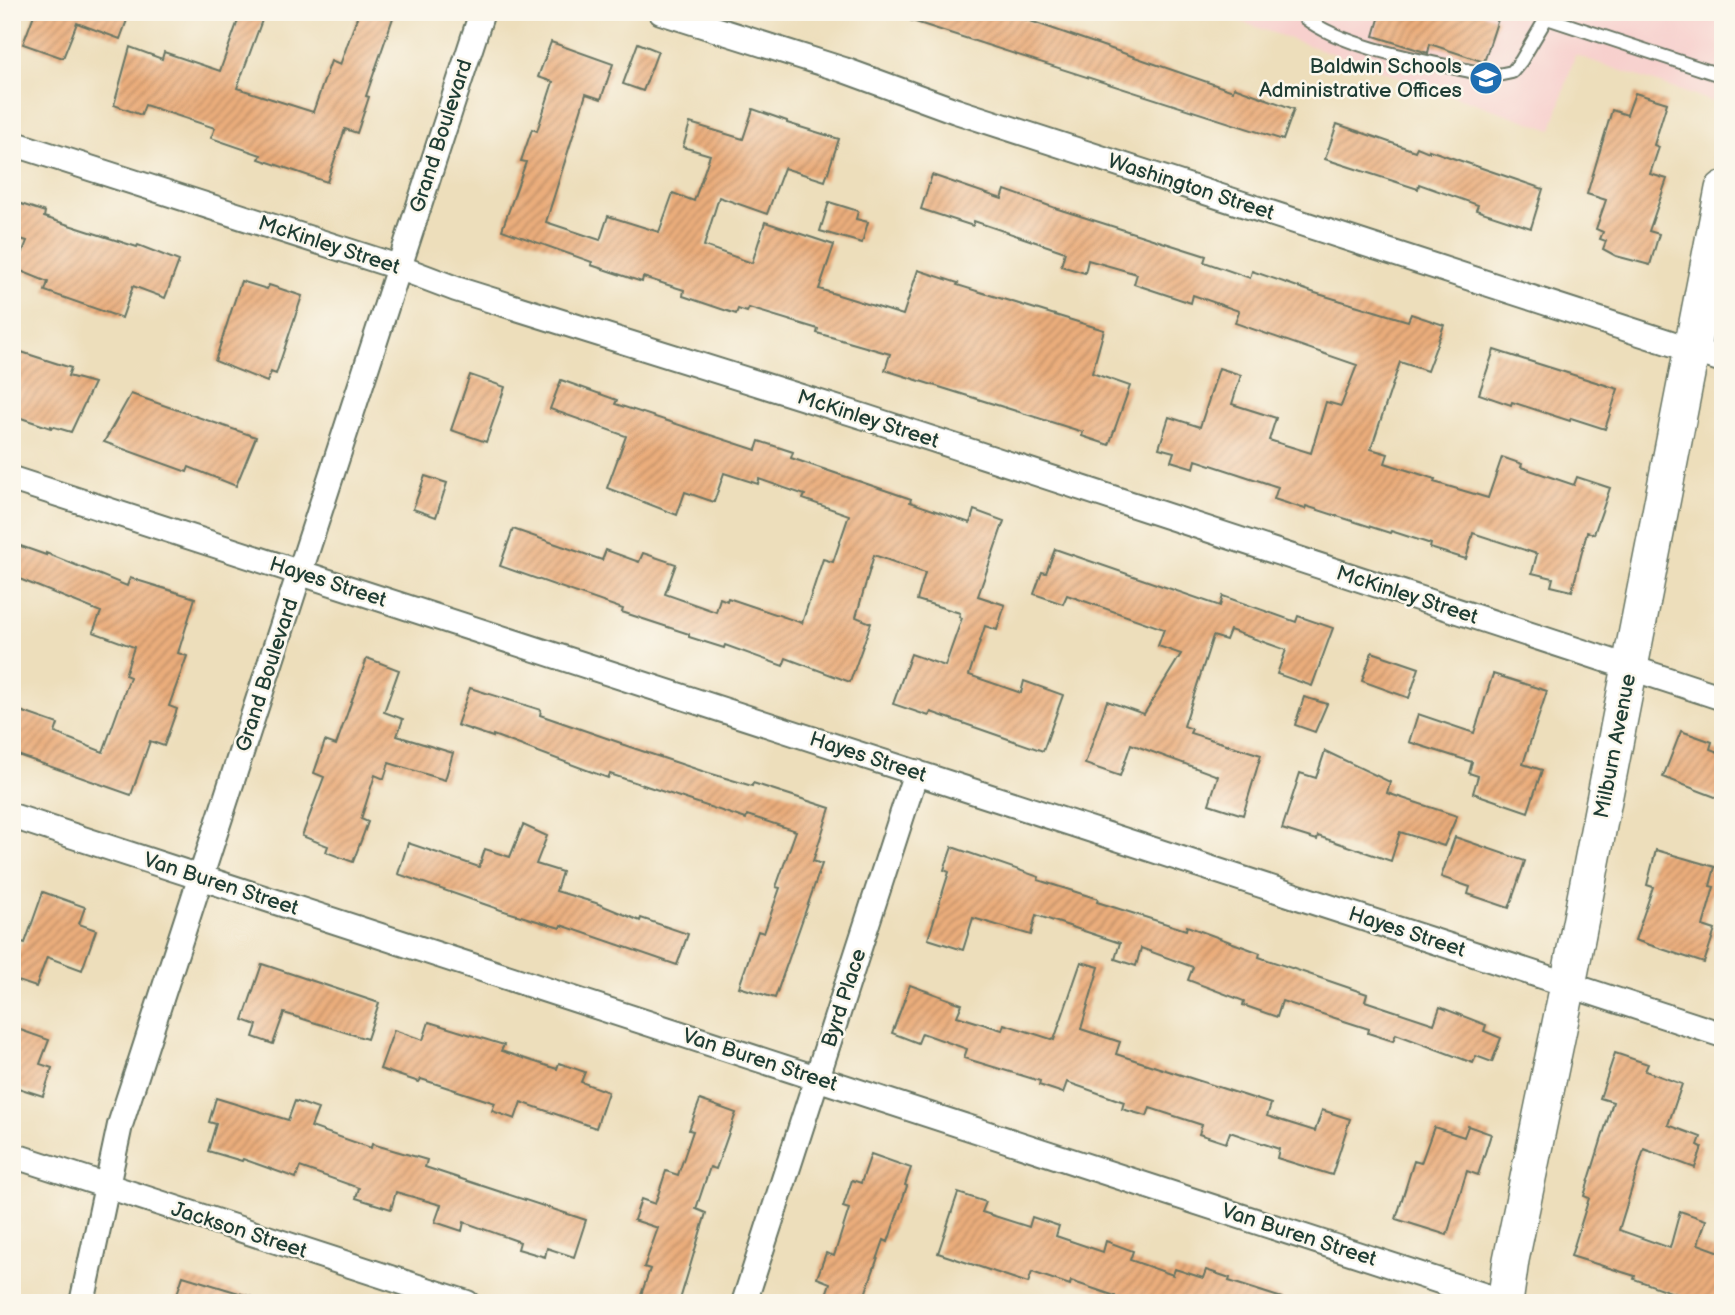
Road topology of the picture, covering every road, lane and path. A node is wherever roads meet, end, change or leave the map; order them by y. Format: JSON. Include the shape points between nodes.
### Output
{"nodes":[{"id":1,"x":482,"y":12,"type":"edge"},
{"id":2,"x":661,"y":12,"type":"edge"},
{"id":3,"x":1304,"y":12,"type":"edge"},
{"id":4,"x":1548,"y":15,"type":"edge"},
{"id":5,"x":1723,"y":76,"type":"edge"},
{"id":6,"x":12,"y":143,"type":"edge"},
{"id":7,"x":1723,"y":189,"type":"edge"},
{"id":8,"x":398,"y":267,"type":"junction"},
{"id":9,"x":1707,"y":354,"type":"edge"},
{"id":10,"x":12,"y":479,"type":"edge"},
{"id":11,"x":300,"y":573,"type":"junction"},
{"id":12,"x":1630,"y":668,"type":"junction"},
{"id":13,"x":1723,"y":698,"type":"edge"},
{"id":14,"x":916,"y":772,"type":"junction"},
{"id":15,"x":12,"y":816,"type":"edge"},
{"id":16,"x":201,"y":877,"type":"junction"},
{"id":17,"x":1568,"y":985,"type":"junction"},
{"id":18,"x":1723,"y":1035,"type":"edge"},
{"id":19,"x":818,"y":1078,"type":"junction"},
{"id":20,"x":12,"y":1155,"type":"edge"},
{"id":21,"x":108,"y":1187,"type":"junction"},
{"id":22,"x":82,"y":1303,"type":"edge"},
{"id":23,"x":467,"y":1303,"type":"edge"},
{"id":24,"x":744,"y":1303,"type":"edge"},
{"id":25,"x":1506,"y":1303,"type":"edge"}],
"edges":[{"from":1,"to":8,"type":"street","name":"Grand Boulevard"},
{"from":2,"to":9,"type":"street","name":"Washington Street"},
{"from":3,"to":4,"type":"lane","via":[[1318,28],[1362,46],[1493,76],[1512,72]]},
{"from":4,"to":5,"type":"lane"},
{"from":6,"to":8,"type":"street","name":"McKinley Street"},
{"from":7,"to":9,"type":"main road","name":"Milburn Avenue"},
{"from":8,"to":11,"type":"street","name":"Grand Boulevard"},
{"from":8,"to":12,"type":"street","name":"McKinley Street"},
{"from":9,"to":12,"type":"main road","name":"Milburn Avenue"},
{"from":10,"to":11,"type":"street","name":"Hayes Street"},
{"from":11,"to":14,"type":"street","name":"Hayes Street"},
{"from":11,"to":16,"type":"street","name":"Grand Boulevard"},
{"from":12,"to":13,"type":"street","name":"McKinley Street"},
{"from":12,"to":17,"type":"main road","name":"Milburn Avenue"},
{"from":14,"to":17,"type":"street","name":"Hayes Street"},
{"from":14,"to":19,"type":"street","name":"Byrd Place"},
{"from":15,"to":16,"type":"street","name":"Van Buren Street"},
{"from":16,"to":19,"type":"street","name":"Van Buren Street"},
{"from":16,"to":21,"type":"street","name":"Grand Boulevard","via":[[120,1125]]},
{"from":17,"to":18,"type":"street","name":"Hayes Street"},
{"from":17,"to":25,"type":"main road","name":"Milburn Avenue"},
{"from":19,"to":24,"type":"street","name":"Byrd Place"},
{"from":19,"to":25,"type":"street","name":"Van Buren Street"},
{"from":20,"to":21,"type":"street","name":"Jackson Street"},
{"from":21,"to":22,"type":"street","name":"Grand Boulevard"},
{"from":21,"to":23,"type":"street","name":"Jackson Street"}]}
